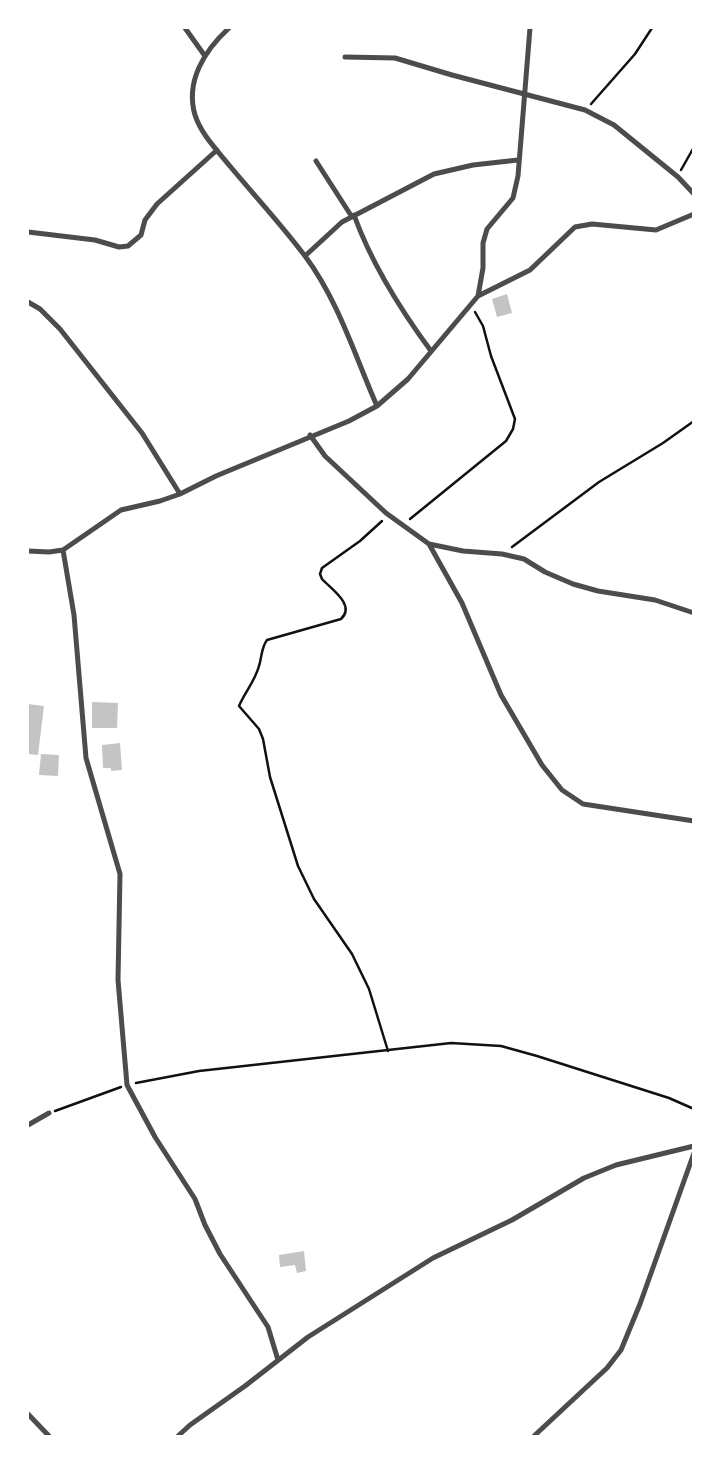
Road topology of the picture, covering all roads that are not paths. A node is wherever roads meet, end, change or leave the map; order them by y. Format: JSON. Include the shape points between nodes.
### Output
{"nodes":[{"id":1,"x":185,"y":28,"type":"edge"},
{"id":2,"x":229,"y":28,"type":"edge"},
{"id":3,"x":530,"y":28,"type":"edge"},
{"id":4,"x":205,"y":56,"type":"junction"},
{"id":5,"x":345,"y":57,"type":"dead end"},
{"id":6,"x":524,"y":93,"type":"junction"},
{"id":7,"x":217,"y":150,"type":"junction"},
{"id":8,"x":518,"y":160,"type":"junction"},
{"id":9,"x":316,"y":161,"type":"dead end"},
{"id":10,"x":694,"y":194,"type":"edge"},
{"id":11,"x":694,"y":214,"type":"edge"},
{"id":12,"x":353,"y":216,"type":"junction"},
{"id":13,"x":28,"y":232,"type":"edge"},
{"id":14,"x":305,"y":256,"type":"junction"},
{"id":15,"x":478,"y":296,"type":"junction"},
{"id":16,"x":28,"y":302,"type":"edge"},
{"id":17,"x":431,"y":351,"type":"junction"},
{"id":18,"x":377,"y":406,"type":"junction"},
{"id":19,"x":310,"y":435,"type":"junction"},
{"id":20,"x":180,"y":494,"type":"junction"},
{"id":21,"x":429,"y":544,"type":"junction"},
{"id":22,"x":63,"y":550,"type":"junction"},
{"id":23,"x":28,"y":551,"type":"edge"},
{"id":24,"x":694,"y":614,"type":"edge"},
{"id":25,"x":694,"y":821,"type":"edge"},
{"id":26,"x":49,"y":1113,"type":"road end"},
{"id":27,"x":28,"y":1125,"type":"edge"},
{"id":28,"x":694,"y":1146,"type":"edge"},
{"id":29,"x":694,"y":1153,"type":"edge"},
{"id":30,"x":278,"y":1360,"type":"junction"},
{"id":31,"x":28,"y":1414,"type":"edge"},
{"id":32,"x":49,"y":1436,"type":"edge"},
{"id":33,"x":178,"y":1436,"type":"edge"},
{"id":34,"x":534,"y":1436,"type":"edge"}],
"edges":[{"from":1,"to":4,"type":"street"},
{"from":2,"to":4,"type":"street"},
{"from":3,"to":6,"type":"street"},
{"from":4,"to":7,"type":"street","via":[[194,81],[195,114]]},
{"from":5,"to":6,"type":"street","via":[[395,58]]},
{"from":6,"to":8,"type":"street"},
{"from":6,"to":10,"type":"street","via":[[585,110],[614,125]]},
{"from":7,"to":13,"type":"street","via":[[157,204],[145,220],[141,235],[128,246]]},
{"from":7,"to":14,"type":"street"},
{"from":8,"to":12,"type":"street","via":[[473,164],[434,174]]},
{"from":8,"to":15,"type":"street","via":[[513,198],[491,223],[483,243]]},
{"from":9,"to":12,"type":"street"},
{"from":11,"to":15,"type":"street","via":[[656,230],[592,224],[575,227],[530,270]]},
{"from":12,"to":14,"type":"street","via":[[319,241]]},
{"from":12,"to":17,"type":"street","via":[[374,263],[400,308]]},
{"from":14,"to":18,"type":"street","via":[[324,285]]},
{"from":15,"to":17,"type":"street"},
{"from":16,"to":20,"type":"street","via":[[60,329],[142,434]]},
{"from":17,"to":18,"type":"street","via":[[408,379]]},
{"from":18,"to":19,"type":"street","via":[[349,421]]},
{"from":19,"to":20,"type":"street"},
{"from":19,"to":21,"type":"street","via":[[325,456],[386,513]]},
{"from":20,"to":22,"type":"street","via":[[121,510]]},
{"from":21,"to":24,"type":"street","via":[[524,559],[573,584],[655,600]]},
{"from":21,"to":25,"type":"street","via":[[462,603],[501,695],[542,765],[562,790],[584,804]]},
{"from":22,"to":23,"type":"street"},
{"from":22,"to":30,"type":"street","via":[[74,614],[86,758],[120,874],[118,980],[126,1085],[195,1199],[220,1254],[268,1327]]},
{"from":26,"to":27,"type":"street"},
{"from":28,"to":30,"type":"street","via":[[616,1165],[564,1188],[512,1220],[433,1258],[308,1337]]},
{"from":29,"to":34,"type":"street","via":[[621,1350],[607,1368]]},
{"from":30,"to":33,"type":"street"},
{"from":31,"to":32,"type":"street"}]}
